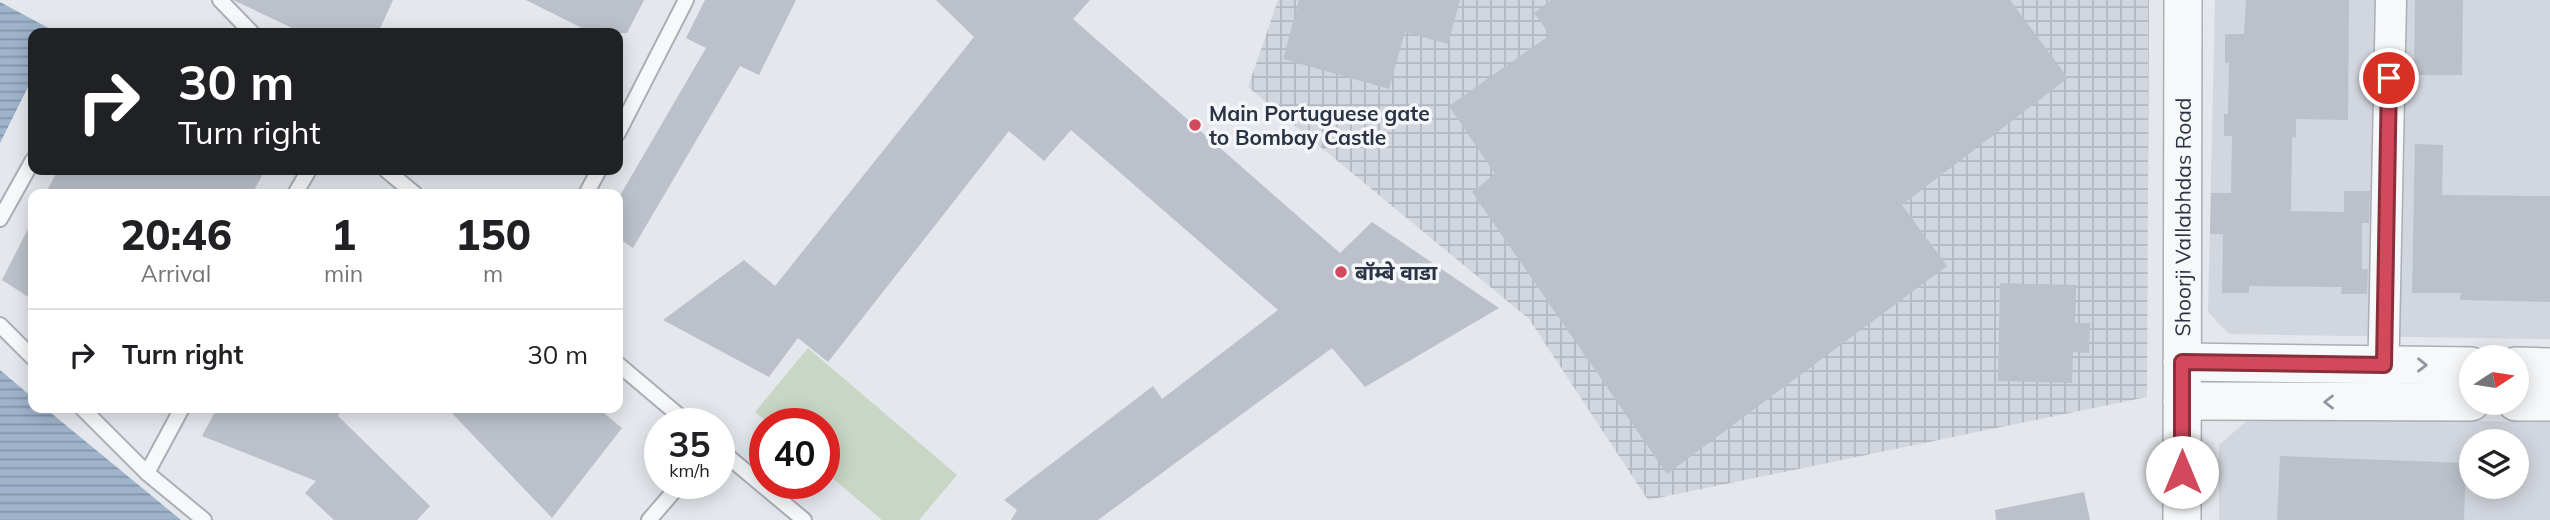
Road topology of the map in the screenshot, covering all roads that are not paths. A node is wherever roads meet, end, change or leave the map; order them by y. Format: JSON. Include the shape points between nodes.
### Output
{"nodes":[{"id":1,"x":220,"y":0,"type":"edge"},
{"id":2,"x":686,"y":0,"type":"edge"},
{"id":3,"x":2183,"y":0,"type":"edge"},
{"id":4,"x":2391,"y":0,"type":"edge"},
{"id":5,"x":247,"y":28,"type":"edge"},
{"id":6,"x":623,"y":123,"type":"edge"},
{"id":7,"x":28,"y":169,"type":"edge"},
{"id":8,"x":392,"y":175,"type":"edge"},
{"id":9,"x":409,"y":189,"type":"edge"},
{"id":10,"x":0,"y":219,"type":"edge"},
{"id":11,"x":0,"y":325,"type":"edge"},
{"id":12,"x":28,"y":353,"type":"edge"},
{"id":13,"x":2182,"y":362,"type":"junction"},
{"id":14,"x":2384,"y":365,"type":"junction"},
{"id":15,"x":2459,"y":366,"type":"edge"},
{"id":16,"x":2529,"y":366,"type":"edge"},
{"id":17,"x":2550,"y":367,"type":"edge"},
{"id":18,"x":623,"y":368,"type":"edge"},
{"id":19,"x":2182,"y":401,"type":"junction"},
{"id":20,"x":2382,"y":402,"type":"junction"},
{"id":21,"x":2459,"y":402,"type":"edge"},
{"id":22,"x":2529,"y":402,"type":"edge"},
{"id":23,"x":2550,"y":402,"type":"edge"},
{"id":24,"x":669,"y":408,"type":"edge"},
{"id":25,"x":87,"y":413,"type":"edge"},
{"id":26,"x":179,"y":413,"type":"edge"},
{"id":27,"x":735,"y":462,"type":"edge"},
{"id":28,"x":147,"y":473,"type":"junction"},
{"id":29,"x":667,"y":499,"type":"edge"},
{"id":30,"x":204,"y":520,"type":"edge"},
{"id":31,"x":649,"y":520,"type":"edge"},
{"id":32,"x":804,"y":520,"type":"edge"},
{"id":33,"x":2182,"y":520,"type":"edge"}],
"edges":[{"from":1,"to":5,"type":"lane"},
{"from":2,"to":6,"type":"lane"},
{"from":3,"to":13,"type":"street","name":"Shoorji Vallabhdas Road"},
{"from":4,"to":14,"type":"street"},
{"from":7,"to":10,"type":"lane"},
{"from":8,"to":9,"type":"lane"},
{"from":11,"to":12,"type":"lane"},
{"from":13,"to":14,"type":"street"},
{"from":13,"to":19,"type":"street","name":"Shoorji Vallabhdas Road"},
{"from":14,"to":15,"type":"street","one_way":true},
{"from":14,"to":20,"type":"street"},
{"from":16,"to":17,"type":"street"},
{"from":18,"to":24,"type":"lane"},
{"from":20,"to":19,"type":"street","one_way":true},
{"from":19,"to":33,"type":"street","name":"Shoorji Vallabhdas Road"},
{"from":20,"to":21,"type":"street"},
{"from":22,"to":23,"type":"street"},
{"from":25,"to":28,"type":"lane"},
{"from":26,"to":28,"type":"lane"},
{"from":27,"to":32,"type":"lane"},
{"from":28,"to":30,"type":"lane"},
{"from":29,"to":31,"type":"lane"}]}
